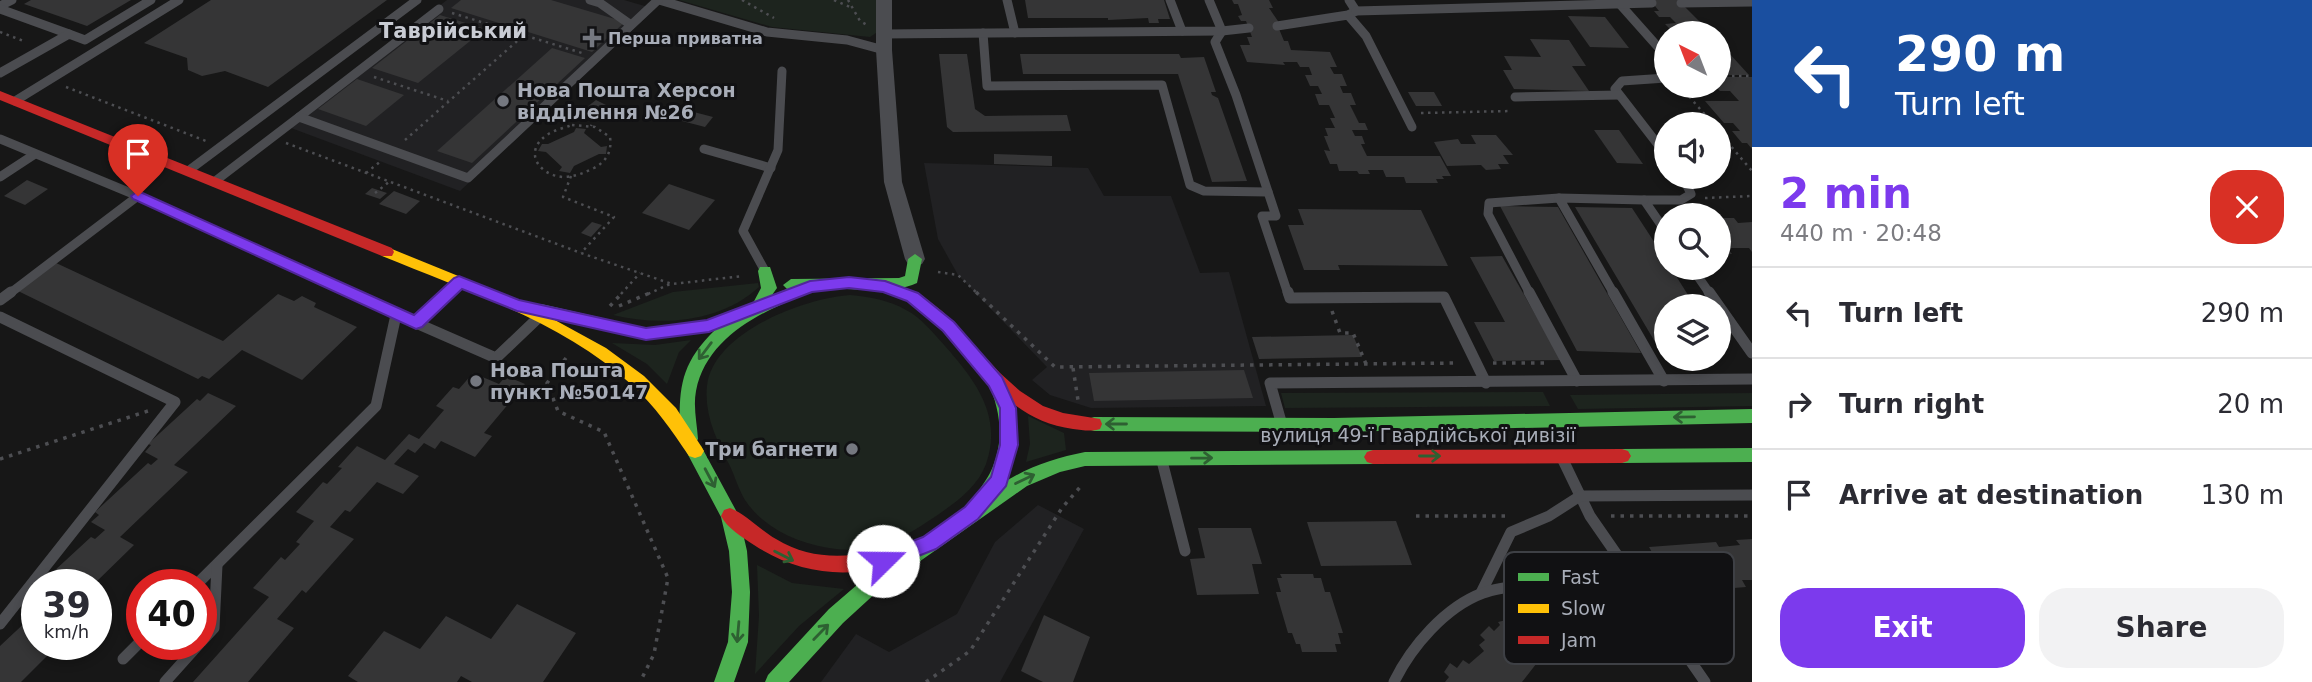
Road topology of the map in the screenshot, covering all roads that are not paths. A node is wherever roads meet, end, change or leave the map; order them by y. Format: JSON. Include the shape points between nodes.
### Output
{"nodes":[{"id":1,"x":12,"y":0,"type":"edge"},
{"id":2,"x":151,"y":0,"type":"edge"},
{"id":3,"x":179,"y":0,"type":"edge"},
{"id":4,"x":417,"y":0,"type":"edge"},
{"id":5,"x":590,"y":0,"type":"edge"},
{"id":6,"x":659,"y":0,"type":"edge"},
{"id":7,"x":884,"y":0,"type":"edge"},
{"id":8,"x":1007,"y":0,"type":"edge"},
{"id":9,"x":1170,"y":0,"type":"edge"},
{"id":10,"x":1209,"y":0,"type":"edge"},
{"id":11,"x":1349,"y":0,"type":"edge"},
{"id":12,"x":1617,"y":2,"type":"edge"},
{"id":13,"x":1751,"y":2,"type":"edge"},
{"id":14,"x":1652,"y":3,"type":"dead end"},
{"id":15,"x":1681,"y":3,"type":"dead end"},
{"id":16,"x":0,"y":8,"type":"edge"},
{"id":17,"x":439,"y":9,"type":"road end"},
{"id":18,"x":1352,"y":13,"type":"junction"},
{"id":19,"x":631,"y":25,"type":"junction"},
{"id":20,"x":1278,"y":26,"type":"dead end"},
{"id":21,"x":1249,"y":28,"type":"dead end"},
{"id":22,"x":1182,"y":31,"type":"junction"},
{"id":23,"x":1222,"y":31,"type":"junction"},
{"id":24,"x":983,"y":33,"type":"junction"},
{"id":25,"x":1015,"y":33,"type":"junction"},
{"id":26,"x":68,"y":34,"type":"junction"},
{"id":27,"x":884,"y":42,"type":"junction"},
{"id":28,"x":1654,"y":43,"type":"edge"},
{"id":29,"x":782,"y":71,"type":"dead end"},
{"id":30,"x":0,"y":73,"type":"edge"},
{"id":31,"x":1654,"y":79,"type":"edge"},
{"id":32,"x":1619,"y":95,"type":"junction"},
{"id":33,"x":1520,"y":97,"type":"road end"},
{"id":34,"x":8,"y":98,"type":"edge"},
{"id":35,"x":299,"y":117,"type":"junction"},
{"id":36,"x":1412,"y":127,"type":"dead end"},
{"id":37,"x":0,"y":139,"type":"edge"},
{"id":38,"x":1654,"y":140,"type":"edge"},
{"id":39,"x":704,"y":149,"type":"dead end"},
{"id":40,"x":35,"y":153,"type":"junction"},
{"id":41,"x":771,"y":168,"type":"junction"},
{"id":42,"x":188,"y":171,"type":"junction"},
{"id":43,"x":0,"y":177,"type":"edge"},
{"id":44,"x":214,"y":182,"type":"junction"},
{"id":45,"x":1689,"y":189,"type":"edge"},
{"id":46,"x":1268,"y":192,"type":"junction"},
{"id":47,"x":138,"y":196,"type":"junction"},
{"id":48,"x":1559,"y":198,"type":"junction"},
{"id":49,"x":1644,"y":200,"type":"junction"},
{"id":50,"x":1654,"y":215,"type":"edge"},
{"id":51,"x":915,"y":258,"type":"junction"},
{"id":52,"x":765,"y":271,"type":"junction"},
{"id":53,"x":1700,"y":280,"type":"edge"},
{"id":54,"x":459,"y":282,"type":"junction"},
{"id":55,"x":885,"y":286,"type":"junction"},
{"id":56,"x":810,"y":287,"type":"junction"},
{"id":57,"x":0,"y":300,"type":"edge"},
{"id":58,"x":517,"y":305,"type":"junction"},
{"id":59,"x":757,"y":309,"type":"junction"},
{"id":60,"x":396,"y":316,"type":"junction"},
{"id":61,"x":0,"y":317,"type":"edge"},
{"id":62,"x":538,"y":318,"type":"junction"},
{"id":63,"x":416,"y":323,"type":"junction"},
{"id":64,"x":949,"y":327,"type":"junction"},
{"id":65,"x":1752,"y":353,"type":"edge"},
{"id":66,"x":1752,"y":379,"type":"edge"},
{"id":67,"x":1577,"y":381,"type":"junction"},
{"id":68,"x":1664,"y":381,"type":"junction"},
{"id":69,"x":996,"y":382,"type":"junction"},
{"id":70,"x":1486,"y":383,"type":"junction"},
{"id":71,"x":1752,"y":416,"type":"edge"},
{"id":72,"x":1282,"y":425,"type":"junction"},
{"id":73,"x":1334,"y":425,"type":"junction"},
{"id":74,"x":690,"y":439,"type":"junction"},
{"id":75,"x":1385,"y":440,"type":"dead end"},
{"id":76,"x":1477,"y":440,"type":"dead end"},
{"id":77,"x":1579,"y":441,"type":"dead end"},
{"id":78,"x":1561,"y":455,"type":"junction"},
{"id":79,"x":1752,"y":455,"type":"edge"},
{"id":80,"x":1161,"y":458,"type":"junction"},
{"id":81,"x":1752,"y":495,"type":"edge"},
{"id":82,"x":1580,"y":496,"type":"junction"},
{"id":83,"x":971,"y":513,"type":"junction"},
{"id":84,"x":730,"y":516,"type":"junction"},
{"id":85,"x":929,"y":543,"type":"junction"},
{"id":86,"x":1185,"y":551,"type":"dead end"},
{"id":87,"x":1615,"y":552,"type":"edge"},
{"id":88,"x":217,"y":565,"type":"junction"},
{"id":89,"x":213,"y":569,"type":"edge"},
{"id":90,"x":217,"y":569,"type":"edge"},
{"id":91,"x":1504,"y":589,"type":"edge"},
{"id":92,"x":1481,"y":593,"type":"junction"},
{"id":93,"x":0,"y":624,"type":"edge"},
{"id":94,"x":126,"y":656,"type":"edge"},
{"id":95,"x":123,"y":659,"type":"dead end"},
{"id":96,"x":185,"y":660,"type":"edge"},
{"id":97,"x":1693,"y":664,"type":"edge"},
{"id":98,"x":165,"y":682,"type":"edge"},
{"id":99,"x":724,"y":682,"type":"edge"},
{"id":100,"x":775,"y":682,"type":"edge"},
{"id":101,"x":1394,"y":682,"type":"edge"},
{"id":102,"x":1705,"y":682,"type":"edge"}],
"edges":[{"from":1,"to":16,"type":"lane"},
{"from":2,"to":26,"type":"lane","via":[[85,40]]},
{"from":3,"to":34,"type":"lane"},
{"from":4,"to":42,"type":"lane"},
{"from":5,"to":19,"type":"lane"},
{"from":6,"to":19,"type":"lane"},
{"from":6,"to":27,"type":"lane","via":[[767,32]]},
{"from":7,"to":27,"type":"street"},
{"from":8,"to":25,"type":"lane"},
{"from":9,"to":22,"type":"lane"},
{"from":10,"to":23,"type":"lane"},
{"from":11,"to":18,"type":"lane"},
{"from":12,"to":14,"type":"lane"},
{"from":12,"to":18,"type":"lane"},
{"from":12,"to":28,"type":"lane"},
{"from":13,"to":15,"type":"lane"},
{"from":16,"to":26,"type":"lane"},
{"from":17,"to":35,"type":"lane"},
{"from":18,"to":20,"type":"lane"},
{"from":18,"to":36,"type":"lane"},
{"from":19,"to":35,"type":"lane","via":[[468,178]]},
{"from":21,"to":23,"type":"lane"},
{"from":22,"to":23,"type":"lane"},
{"from":22,"to":25,"type":"lane"},
{"from":23,"to":46,"type":"lane","via":[[1215,42]]},
{"from":24,"to":25,"type":"lane"},
{"from":24,"to":27,"type":"lane"},
{"from":24,"to":46,"type":"lane","via":[[987,86],[1162,85],[1190,185],[1204,191]]},
{"from":26,"to":30,"type":"lane"},
{"from":27,"to":51,"type":"street","via":[[893,182]]},
{"from":29,"to":41,"type":"lane","via":[[778,150]]},
{"from":31,"to":32,"type":"lane","via":[[1622,81],[1615,89]]},
{"from":32,"to":33,"type":"lane"},
{"from":32,"to":38,"type":"lane"},
{"from":34,"to":42,"type":"street"},
{"from":35,"to":44,"type":"lane"},
{"from":37,"to":40,"type":"lane"},
{"from":39,"to":41,"type":"lane"},
{"from":40,"to":43,"type":"lane"},
{"from":40,"to":47,"type":"lane"},
{"from":41,"to":52,"type":"lane","via":[[743,231]]},
{"from":42,"to":44,"type":"street"},
{"from":44,"to":54,"type":"street"},
{"from":45,"to":49,"type":"lane","via":[[1691,194],[1681,200]]},
{"from":46,"to":70,"type":"lane","via":[[1276,215],[1262,216],[1290,298],[1444,297]]},
{"from":47,"to":57,"type":"lane"},
{"from":47,"to":60,"type":"lane"},
{"from":48,"to":49,"type":"lane"},
{"from":48,"to":67,"type":"lane","via":[[1494,201],[1489,203],[1488,214]]},
{"from":48,"to":68,"type":"lane"},
{"from":49,"to":50,"type":"lane"},
{"from":51,"to":55,"type":"street","via":[[912,279]]},
{"from":51,"to":64,"type":"street"},
{"from":52,"to":56,"type":"street","via":[[779,284]]},
{"from":52,"to":59,"type":"street","via":[[769,288]]},
{"from":53,"to":65,"type":"lane"},
{"from":54,"to":58,"type":"street"},
{"from":54,"to":63,"type":"lane"},
{"from":55,"to":56,"type":"street"},
{"from":55,"to":64,"type":"street","via":[[913,297]]},
{"from":56,"to":59,"type":"street"},
{"from":58,"to":59,"type":"street","via":[[646,334],[709,326]]},
{"from":58,"to":62,"type":"street"},
{"from":59,"to":74,"type":"street","one_way":true,"via":[[720,333],[699,358],[688,390]]},
{"from":60,"to":63,"type":"lane"},
{"from":60,"to":88,"type":"lane","via":[[376,406]]},
{"from":61,"to":93,"type":"lane","via":[[175,402]]},
{"from":62,"to":63,"type":"lane","via":[[496,358]]},
{"from":62,"to":74,"type":"street","via":[[622,365],[653,392]]},
{"from":64,"to":69,"type":"street"},
{"from":66,"to":68,"type":"lane"},
{"from":67,"to":68,"type":"lane"},
{"from":67,"to":70,"type":"lane"},
{"from":72,"to":69,"type":"street","name":"вулиця 49-ї Гвардійської дивізії","one_way":true,"via":[[1081,418],[1036,411]]},
{"from":69,"to":83,"type":"street","via":[[1008,408],[1009,445],[999,480]]},
{"from":70,"to":72,"type":"lane","via":[[1269,383]]},
{"from":71,"to":73,"type":"street","name":"вулиця 49-ї Гвардійської дивізії","one_way":true},
{"from":72,"to":73,"type":"street","name":"вулиця 49-ї Гвардійської дивізії"},
{"from":73,"to":75,"type":"street","via":[[1359,440]]},
{"from":74,"to":84,"type":"street","one_way":true},
{"from":76,"to":78,"type":"street","via":[[1530,440]]},
{"from":77,"to":78,"type":"street"},
{"from":78,"to":79,"type":"street","name":"вулиця 49-ї Гвардійської дивізії"},
{"from":80,"to":78,"type":"street","name":"вулиця 49-ї Гвардійської дивізії","one_way":true},
{"from":78,"to":82,"type":"lane"},
{"from":83,"to":80,"type":"street","name":"вулиця 49-ї Гвардійської дивізії","one_way":true,"via":[[1021,481],[1058,465],[1085,459]]},
{"from":80,"to":86,"type":"lane"},
{"from":81,"to":82,"type":"lane"},
{"from":82,"to":87,"type":"lane"},
{"from":82,"to":92,"type":"lane","via":[[1511,532]]},
{"from":83,"to":85,"type":"street"},
{"from":84,"to":85,"type":"street","one_way":true,"via":[[755,540],[793,561],[836,567],[883,561]]},
{"from":84,"to":99,"type":"street","one_way":true,"via":[[741,592],[738,642]]},
{"from":100,"to":85,"type":"street","one_way":true,"via":[[836,616]]},
{"from":88,"to":89,"type":"lane"},
{"from":88,"to":90,"type":"lane"},
{"from":91,"to":92,"type":"lane"},
{"from":92,"to":101,"type":"lane","via":[[1436,625],[1398,670]]},
{"from":94,"to":95,"type":"lane"},
{"from":96,"to":98,"type":"lane"},
{"from":97,"to":102,"type":"lane"}]}
